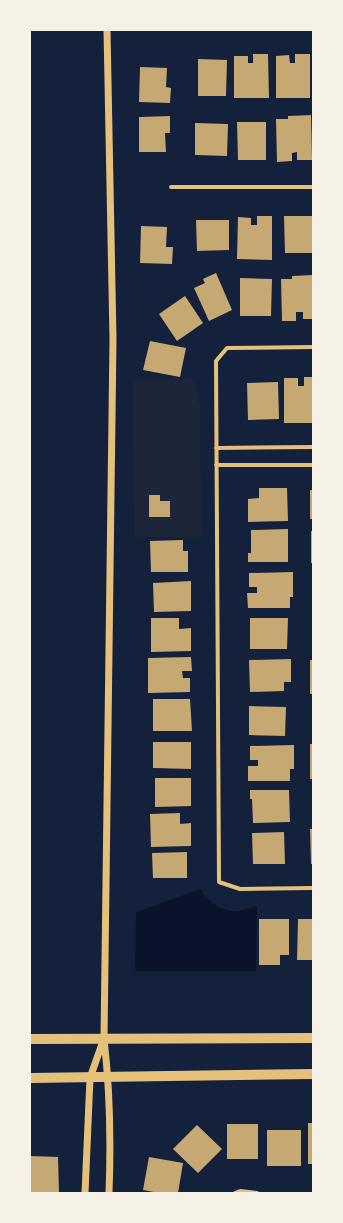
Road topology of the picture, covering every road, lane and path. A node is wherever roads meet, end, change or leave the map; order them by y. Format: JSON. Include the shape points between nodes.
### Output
{"nodes":[{"id":1,"x":107,"y":30,"type":"edge"},
{"id":2,"x":313,"y":187,"type":"edge"},
{"id":3,"x":171,"y":188,"type":"dead end"},
{"id":4,"x":313,"y":348,"type":"edge"},
{"id":5,"x":313,"y":447,"type":"edge"},
{"id":6,"x":216,"y":448,"type":"junction"},
{"id":7,"x":216,"y":465,"type":"junction"},
{"id":8,"x":313,"y":465,"type":"edge"},
{"id":9,"x":313,"y":888,"type":"edge"},
{"id":10,"x":313,"y":1038,"type":"edge"},
{"id":11,"x":30,"y":1039,"type":"edge"},
{"id":12,"x":104,"y":1039,"type":"junction"},
{"id":13,"x":313,"y":1074,"type":"edge"},
{"id":14,"x":30,"y":1078,"type":"edge"},
{"id":15,"x":90,"y":1078,"type":"junction"},
{"id":16,"x":108,"y":1078,"type":"junction"},
{"id":17,"x":85,"y":1193,"type":"edge"},
{"id":18,"x":110,"y":1193,"type":"edge"},
{"id":19,"x":235,"y":1193,"type":"edge"},
{"id":20,"x":257,"y":1193,"type":"edge"}],
"edges":[{"from":1,"to":12,"type":"street","via":[[113,339]]},
{"from":2,"to":3,"type":"street"},
{"from":4,"to":6,"type":"street","via":[[227,348],[216,361]]},
{"from":5,"to":6,"type":"street"},
{"from":6,"to":7,"type":"street"},
{"from":7,"to":8,"type":"street"},
{"from":7,"to":9,"type":"street","via":[[219,882],[240,889]]},
{"from":10,"to":12,"type":"main road"},
{"from":11,"to":12,"type":"main road"},
{"from":12,"to":15,"type":"street"},
{"from":12,"to":16,"type":"street"},
{"from":13,"to":16,"type":"main road"},
{"from":14,"to":15,"type":"main road"},
{"from":15,"to":16,"type":"main road"},
{"from":15,"to":17,"type":"street"},
{"from":16,"to":18,"type":"street"},
{"from":19,"to":20,"type":"street"}]}
